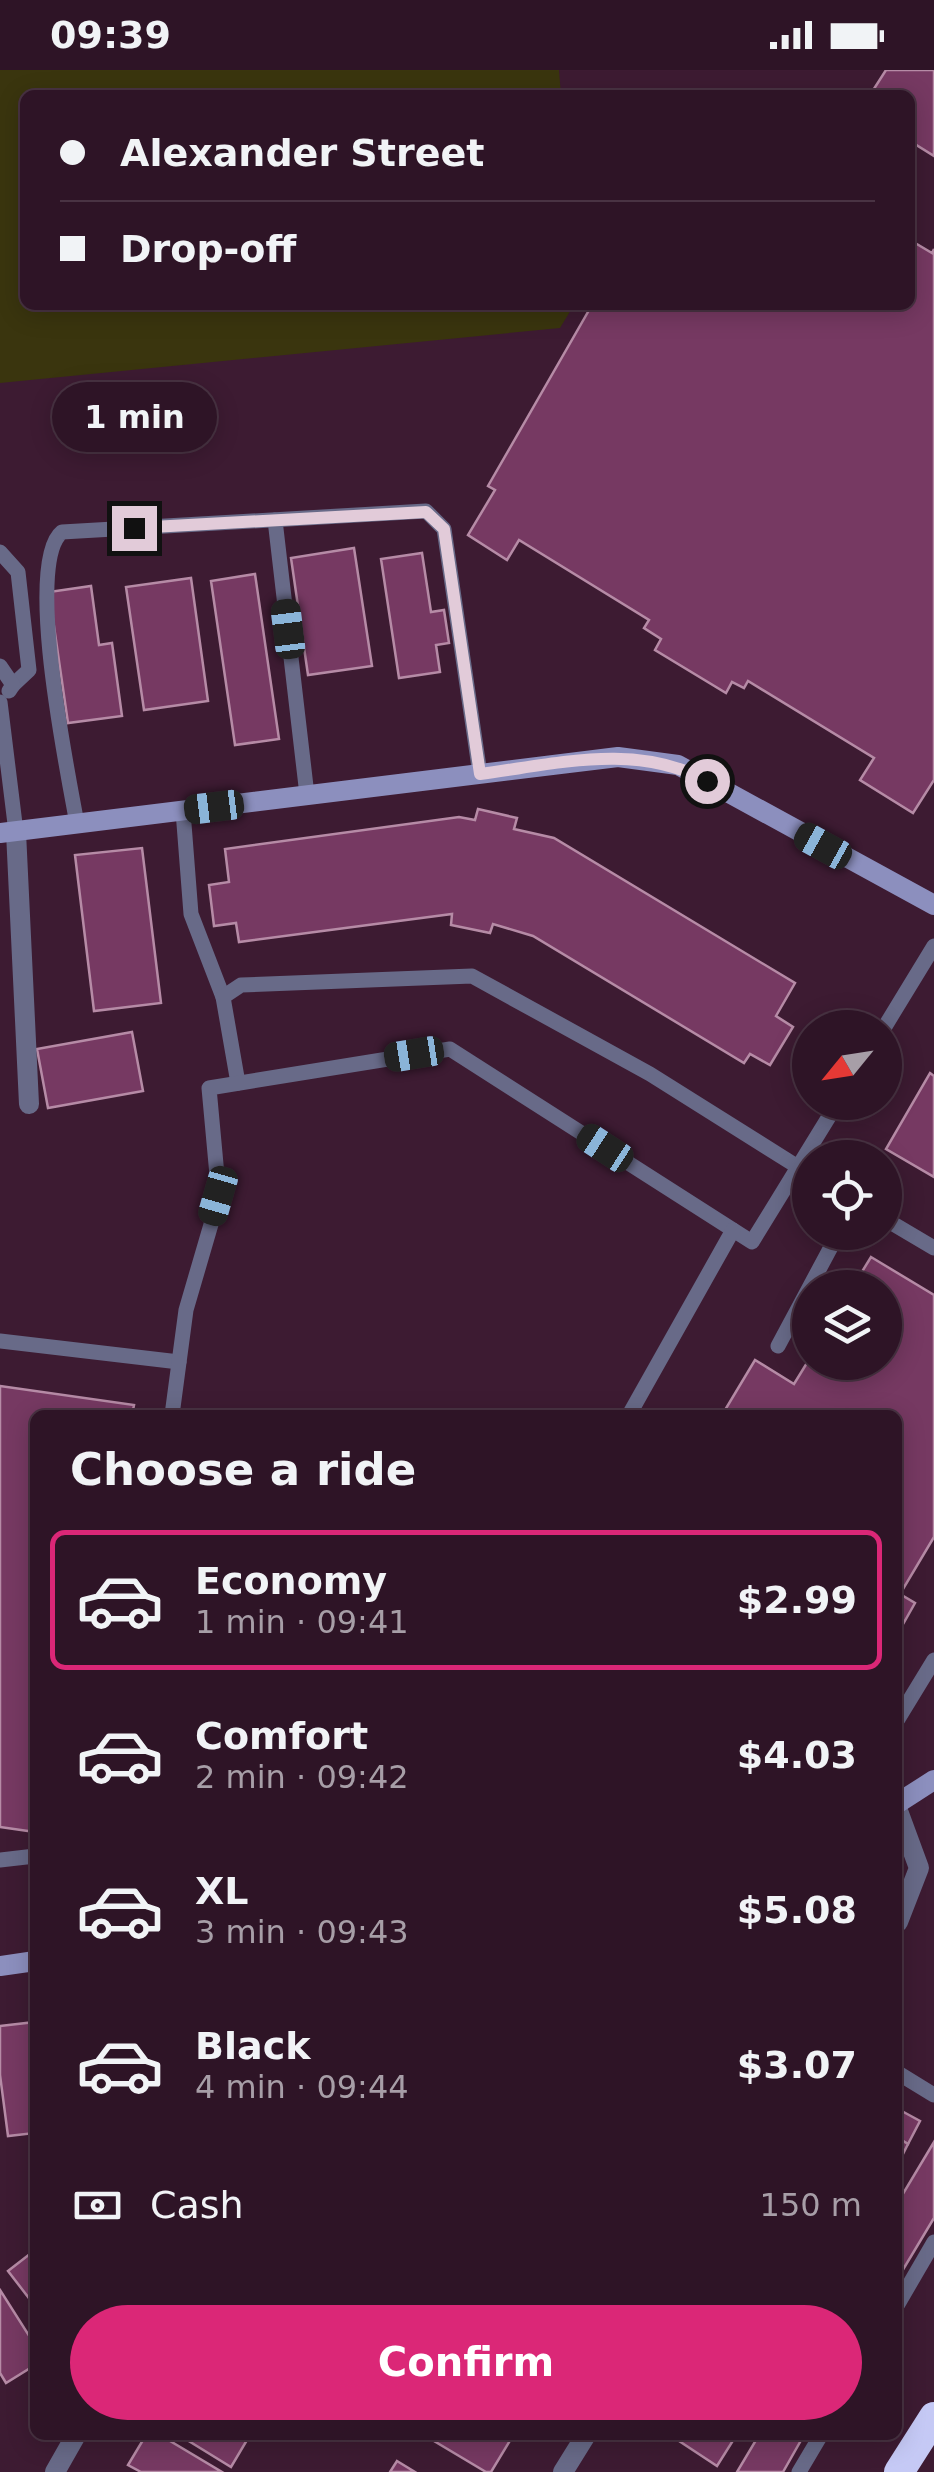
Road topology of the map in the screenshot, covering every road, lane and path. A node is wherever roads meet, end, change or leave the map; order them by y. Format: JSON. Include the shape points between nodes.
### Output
{"nodes":[{"id":1,"x":275,"y":520,"type":"junction"},
{"id":2,"x":0,"y":552,"type":"edge"},
{"id":3,"x":0,"y":666,"type":"edge"},
{"id":4,"x":13,"y":684,"type":"junction"},
{"id":5,"x":1,"y":703,"type":"edge"},
{"id":6,"x":480,"y":774,"type":"junction"},
{"id":7,"x":308,"y":796,"type":"junction"},
{"id":8,"x":184,"y":811,"type":"junction"},
{"id":9,"x":76,"y":824,"type":"junction"},
{"id":10,"x":8,"y":833,"type":"edge"},
{"id":11,"x":934,"y":905,"type":"edge"},
{"id":12,"x":934,"y":946,"type":"edge"},
{"id":13,"x":224,"y":997,"type":"junction"},
{"id":14,"x":895,"y":1010,"type":"edge"},
{"id":15,"x":238,"y":1084,"type":"junction"},
{"id":16,"x":29,"y":1104,"type":"dead end"},
{"id":17,"x":792,"y":1163,"type":"edge"},
{"id":18,"x":792,"y":1177,"type":"edge"},
{"id":19,"x":902,"y":1229,"type":"edge"},
{"id":20,"x":733,"y":1230,"type":"junction"},
{"id":21,"x":934,"y":1248,"type":"edge"},
{"id":22,"x":829,"y":1250,"type":"edge"},
{"id":23,"x":0,"y":1341,"type":"edge"},
{"id":24,"x":778,"y":1346,"type":"dead end"},
{"id":25,"x":179,"y":1362,"type":"junction"},
{"id":26,"x":173,"y":1410,"type":"edge"},
{"id":27,"x":632,"y":1410,"type":"edge"},
{"id":28,"x":934,"y":1660,"type":"edge"},
{"id":29,"x":902,"y":1712,"type":"edge"},
{"id":30,"x":934,"y":1780,"type":"edge"},
{"id":31,"x":902,"y":1800,"type":"edge"},
{"id":32,"x":902,"y":1822,"type":"edge"},
{"id":33,"x":30,"y":1857,"type":"edge"},
{"id":34,"x":0,"y":1860,"type":"edge"},
{"id":35,"x":902,"y":1911,"type":"edge"},
{"id":36,"x":30,"y":1962,"type":"edge"},
{"id":37,"x":0,"y":1966,"type":"edge"},
{"id":38,"x":902,"y":2075,"type":"edge"},
{"id":39,"x":934,"y":2095,"type":"edge"},
{"id":40,"x":934,"y":2242,"type":"edge"},
{"id":41,"x":902,"y":2297,"type":"edge"},
{"id":42,"x":934,"y":2417,"type":"edge"},
{"id":43,"x":73,"y":2440,"type":"edge"},
{"id":44,"x":583,"y":2440,"type":"edge"},
{"id":45,"x":818,"y":2440,"type":"edge"},
{"id":46,"x":55,"y":2472,"type":"edge"},
{"id":47,"x":563,"y":2472,"type":"edge"},
{"id":48,"x":799,"y":2472,"type":"edge"},
{"id":49,"x":899,"y":2472,"type":"edge"}],
"edges":[{"from":1,"to":6,"type":"lane","via":[[426,512],[436,518],[444,529]]},
{"from":1,"to":7,"type":"lane"},
{"from":1,"to":9,"type":"lane","via":[[62,532],[53,540],[47,570],[52,670]]},
{"from":2,"to":4,"type":"lane","via":[[18,572],[30,670]]},
{"from":3,"to":4,"type":"lane"},
{"from":4,"to":5,"type":"lane"},
{"from":5,"to":10,"type":"lane"},
{"from":6,"to":7,"type":"street"},
{"from":6,"to":11,"type":"street","via":[[618,757],[678,765]]},
{"from":7,"to":8,"type":"street"},
{"from":8,"to":9,"type":"street"},
{"from":8,"to":13,"type":"lane","via":[[190,914]]},
{"from":9,"to":10,"type":"street"},
{"from":10,"to":16,"type":"street"},
{"from":12,"to":14,"type":"lane"},
{"from":13,"to":15,"type":"lane"},
{"from":13,"to":17,"type":"lane","via":[[241,986],[472,976],[650,1074]]},
{"from":15,"to":20,"type":"lane","via":[[450,1049]]},
{"from":15,"to":25,"type":"lane","via":[[208,1088],[218,1196],[186,1310]]},
{"from":18,"to":20,"type":"lane","via":[[752,1242]]},
{"from":19,"to":21,"type":"lane"},
{"from":20,"to":27,"type":"lane"},
{"from":22,"to":24,"type":"lane"},
{"from":23,"to":25,"type":"lane"},
{"from":25,"to":26,"type":"lane"},
{"from":28,"to":29,"type":"lane"},
{"from":30,"to":31,"type":"street"},
{"from":32,"to":35,"type":"street","via":[[918,1868]]},
{"from":33,"to":34,"type":"lane"},
{"from":36,"to":37,"type":"street"},
{"from":38,"to":39,"type":"lane"},
{"from":40,"to":41,"type":"lane"},
{"from":42,"to":49,"type":"highway"},
{"from":43,"to":46,"type":"street"},
{"from":44,"to":47,"type":"street"},
{"from":45,"to":48,"type":"lane"}]}
